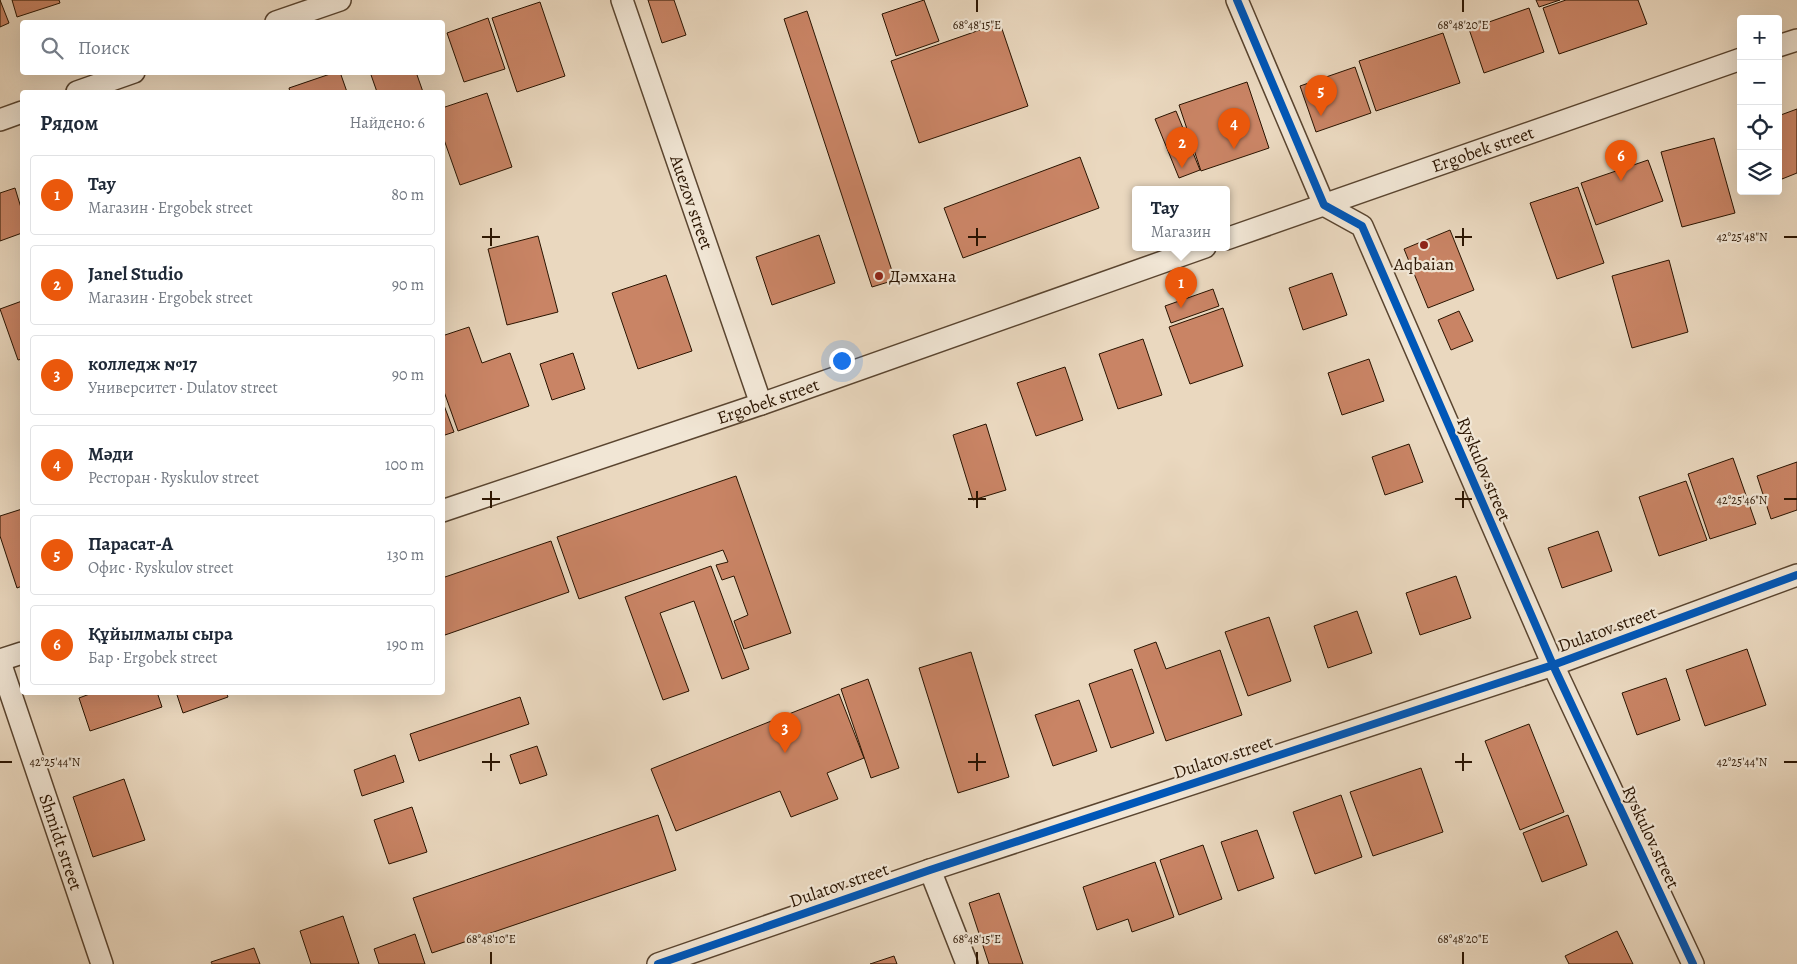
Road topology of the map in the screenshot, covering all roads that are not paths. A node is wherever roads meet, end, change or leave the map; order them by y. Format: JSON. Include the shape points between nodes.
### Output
{"nodes":[{"id":1,"x":340,"y":0,"type":"edge"},
{"id":2,"x":622,"y":0,"type":"edge"},
{"id":3,"x":1237,"y":0,"type":"edge"},
{"id":4,"x":282,"y":20,"type":"edge"},
{"id":5,"x":1797,"y":40,"type":"edge"},
{"id":6,"x":1782,"y":45,"type":"edge"},
{"id":7,"x":1738,"y":60,"type":"edge"},
{"id":8,"x":125,"y":75,"type":"edge"},
{"id":9,"x":83,"y":90,"type":"edge"},
{"id":10,"x":20,"y":113,"type":"edge"},
{"id":11,"x":0,"y":120,"type":"edge"},
{"id":12,"x":1324,"y":205,"type":"junction"},
{"id":13,"x":1230,"y":238,"type":"edge"},
{"id":14,"x":1194,"y":251,"type":"edge"},
{"id":15,"x":761,"y":404,"type":"junction"},
{"id":16,"x":445,"y":510,"type":"edge"},
{"id":17,"x":1797,"y":575,"type":"edge"},
{"id":18,"x":20,"y":653,"type":"edge"},
{"id":19,"x":0,"y":661,"type":"edge"},
{"id":20,"x":1553,"y":665,"type":"junction"},
{"id":21,"x":930,"y":870,"type":"junction"},
{"id":22,"x":102,"y":964,"type":"edge"},
{"id":23,"x":658,"y":964,"type":"edge"},
{"id":24,"x":967,"y":964,"type":"edge"},
{"id":25,"x":1693,"y":964,"type":"edge"}],
"edges":[{"from":1,"to":4,"type":"street"},
{"from":2,"to":15,"type":"street","name":"Auezov street"},
{"from":3,"to":12,"type":"street"},
{"from":5,"to":6,"type":"street"},
{"from":7,"to":12,"type":"street","name":"Ergobek street"},
{"from":8,"to":9,"type":"street"},
{"from":10,"to":11,"type":"street"},
{"from":12,"to":13,"type":"street","name":"Ergobek street"},
{"from":12,"to":20,"type":"street","name":"Ryskulov street","via":[[1362,226]]},
{"from":14,"to":15,"type":"street","name":"Ergobek street"},
{"from":15,"to":16,"type":"street","name":"Ergobek street"},
{"from":17,"to":20,"type":"street","name":"Dulatov street"},
{"from":18,"to":19,"type":"street"},
{"from":19,"to":22,"type":"street","name":"Shmidt street"},
{"from":20,"to":21,"type":"street","name":"Dulatov street"},
{"from":20,"to":25,"type":"street","name":"Ryskulov street"},
{"from":21,"to":23,"type":"street","name":"Dulatov street"},
{"from":21,"to":24,"type":"street"}]}
